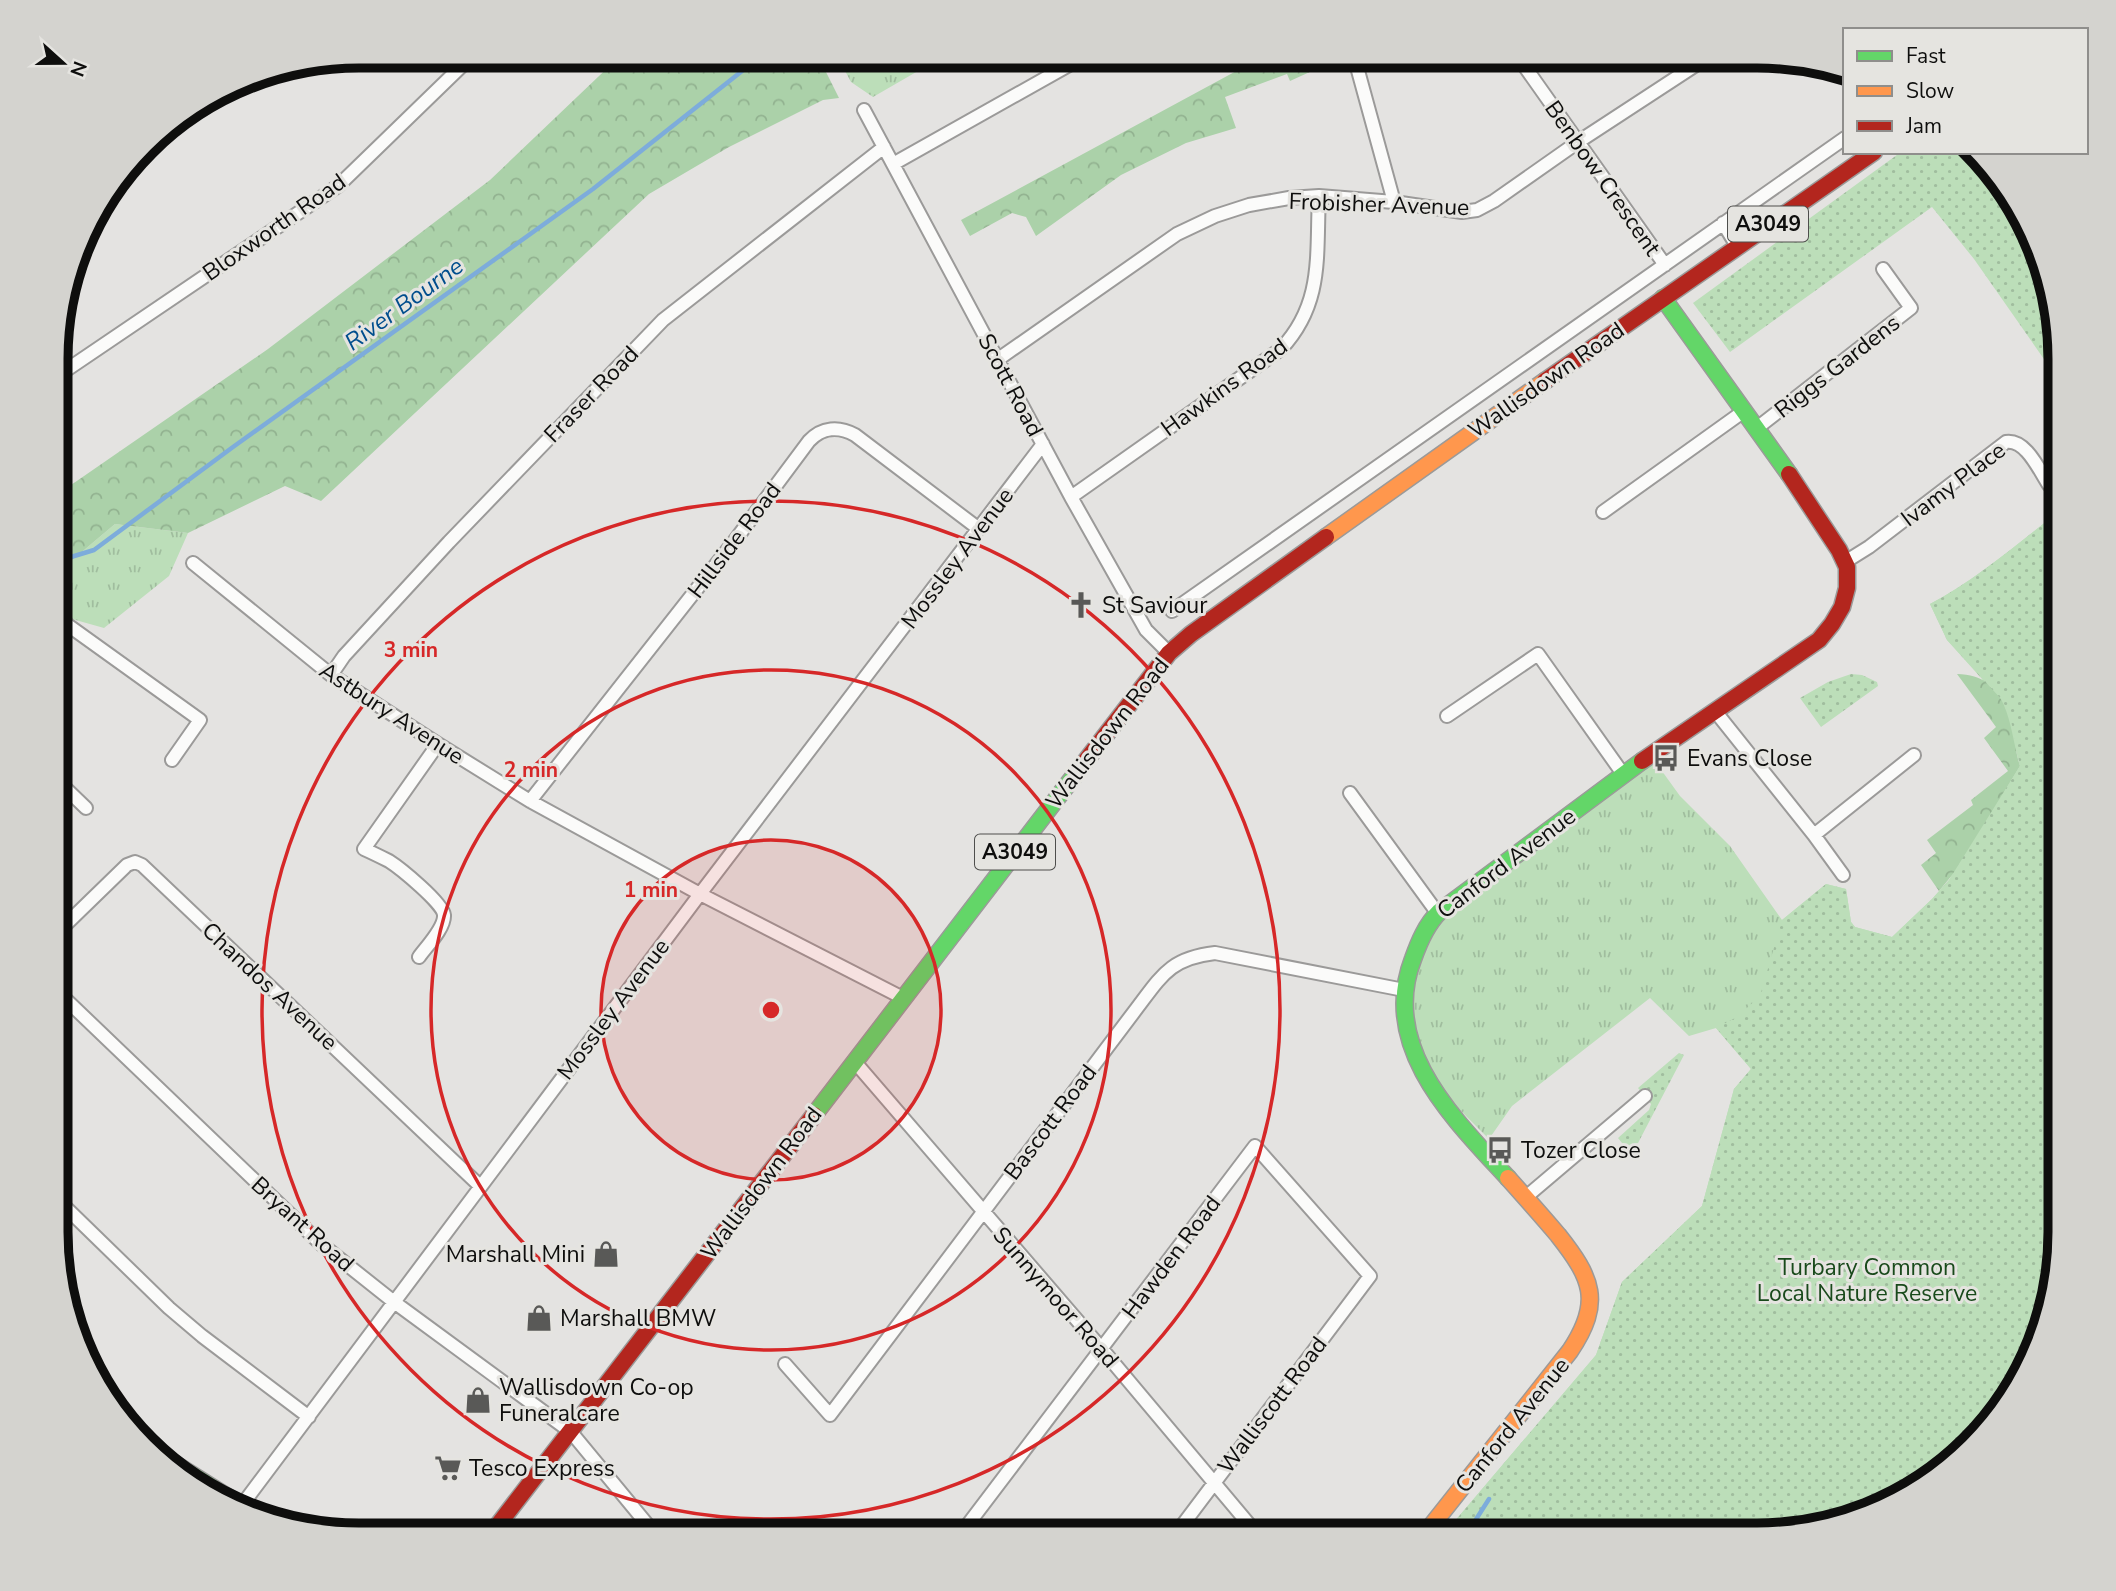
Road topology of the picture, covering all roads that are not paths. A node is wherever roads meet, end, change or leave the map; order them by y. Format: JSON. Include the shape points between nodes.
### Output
{"nodes":[{"id":1,"x":460,"y":68,"type":"edge"},
{"id":2,"x":1064,"y":68,"type":"edge"},
{"id":3,"x":1357,"y":68,"type":"edge"},
{"id":4,"x":1526,"y":68,"type":"edge"},
{"id":5,"x":1691,"y":68,"type":"edge"},
{"id":6,"x":864,"y":110,"type":"dead end"},
{"id":7,"x":1843,"y":139,"type":"edge"},
{"id":8,"x":1577,"y":142,"type":"junction"},
{"id":9,"x":884,"y":147,"type":"junction"},
{"id":10,"x":1871,"y":154,"type":"edge"},
{"id":11,"x":892,"y":164,"type":"junction"},
{"id":12,"x":1319,"y":196,"type":"junction"},
{"id":13,"x":1394,"y":202,"type":"junction"},
{"id":14,"x":1723,"y":223,"type":"junction"},
{"id":15,"x":1737,"y":246,"type":"junction"},
{"id":16,"x":1665,"y":265,"type":"junction"},
{"id":17,"x":1883,"y":268,"type":"dead end"},
{"id":18,"x":1663,"y":298,"type":"junction"},
{"id":19,"x":997,"y":360,"type":"junction"},
{"id":20,"x":68,"y":368,"type":"edge"},
{"id":21,"x":1744,"y":411,"type":"junction"},
{"id":22,"x":1757,"y":428,"type":"junction"},
{"id":23,"x":1043,"y":444,"type":"junction"},
{"id":24,"x":2048,"y":484,"type":"edge"},
{"id":25,"x":1071,"y":497,"type":"junction"},
{"id":26,"x":1602,"y":512,"type":"dead end"},
{"id":27,"x":979,"y":529,"type":"junction"},
{"id":28,"x":1845,"y":562,"type":"junction"},
{"id":29,"x":193,"y":563,"type":"dead end"},
{"id":30,"x":1171,"y":611,"type":"dead end"},
{"id":31,"x":68,"y":625,"type":"edge"},
{"id":32,"x":1169,"y":653,"type":"junction"},
{"id":33,"x":331,"y":675,"type":"junction"},
{"id":34,"x":1715,"y":710,"type":"junction"},
{"id":35,"x":1447,"y":716,"type":"dead end"},
{"id":36,"x":438,"y":744,"type":"junction"},
{"id":37,"x":1914,"y":755,"type":"dead end"},
{"id":38,"x":172,"y":760,"type":"dead end"},
{"id":39,"x":1623,"y":774,"type":"junction"},
{"id":40,"x":68,"y":791,"type":"edge"},
{"id":41,"x":1350,"y":793,"type":"dead end"},
{"id":42,"x":530,"y":801,"type":"junction"},
{"id":43,"x":86,"y":808,"type":"dead end"},
{"id":44,"x":1814,"y":835,"type":"junction"},
{"id":45,"x":1843,"y":875,"type":"dead end"},
{"id":46,"x":700,"y":894,"type":"junction"},
{"id":47,"x":1436,"y":911,"type":"junction"},
{"id":48,"x":68,"y":922,"type":"edge"},
{"id":49,"x":419,"y":957,"type":"dead end"},
{"id":50,"x":1404,"y":990,"type":"junction"},
{"id":51,"x":903,"y":998,"type":"junction"},
{"id":52,"x":68,"y":1002,"type":"edge"},
{"id":53,"x":854,"y":1061,"type":"junction"},
{"id":54,"x":1645,"y":1096,"type":"dead end"},
{"id":55,"x":480,"y":1186,"type":"junction"},
{"id":56,"x":1526,"y":1197,"type":"junction"},
{"id":57,"x":68,"y":1210,"type":"edge"},
{"id":58,"x":982,"y":1212,"type":"junction"},
{"id":59,"x":1370,"y":1276,"type":"joint"},
{"id":60,"x":394,"y":1302,"type":"junction"},
{"id":61,"x":1101,"y":1348,"type":"junction"},
{"id":62,"x":785,"y":1364,"type":"dead end"},
{"id":63,"x":309,"y":1417,"type":"junction"},
{"id":64,"x":571,"y":1432,"type":"junction"},
{"id":65,"x":1213,"y":1483,"type":"junction"},
{"id":66,"x":246,"y":1500,"type":"edge"},
{"id":67,"x":500,"y":1523,"type":"edge"},
{"id":68,"x":646,"y":1523,"type":"edge"},
{"id":69,"x":969,"y":1523,"type":"edge"},
{"id":70,"x":1184,"y":1523,"type":"edge"},
{"id":71,"x":1248,"y":1523,"type":"edge"},
{"id":72,"x":1434,"y":1523,"type":"edge"}],
"edges":[{"from":1,"to":20,"type":"street","name":"Bloxworth Road","via":[[338,186]]},
{"from":2,"to":11,"type":"street"},
{"from":3,"to":13,"type":"street"},
{"from":4,"to":8,"type":"street","name":"Benbow Crescent"},
{"from":5,"to":8,"type":"street","name":"Frobisher Avenue"},
{"from":6,"to":9,"type":"street","name":"Scott Road"},
{"from":7,"to":14,"type":"street","name":"Wallisdown Road"},
{"from":8,"to":13,"type":"street","name":"Frobisher Avenue","via":[[1477,210]]},
{"from":8,"to":16,"type":"street","name":"Benbow Crescent"},
{"from":9,"to":11,"type":"street","name":"Scott Road"},
{"from":9,"to":33,"type":"street","name":"Fraser Road","via":[[663,320],[449,542]]},
{"from":10,"to":15,"type":"main road","name":"Wallisdown Road","number":"A3049"},
{"from":11,"to":19,"type":"street","name":"Scott Road"},
{"from":12,"to":13,"type":"street","name":"Frobisher Avenue"},
{"from":12,"to":19,"type":"street","name":"Frobisher Avenue","via":[[1250,205],[1177,234]]},
{"from":12,"to":25,"type":"street","name":"Hawkins Road","via":[[1314,291],[1292,337]]},
{"from":14,"to":15,"type":"street"},
{"from":14,"to":16,"type":"street","name":"Wallisdown Road"},
{"from":15,"to":18,"type":"main road","name":"Wallisdown Road","number":"A3049"},
{"from":16,"to":30,"type":"street","name":"Wallisdown Road"},
{"from":17,"to":22,"type":"street","name":"Riggs Gardens","via":[[1911,308]]},
{"from":18,"to":21,"type":"main road"},
{"from":18,"to":32,"type":"main road","name":"Wallisdown Road","number":"A3049"},
{"from":19,"to":23,"type":"street","name":"Scott Road"},
{"from":21,"to":22,"type":"main road"},
{"from":21,"to":26,"type":"street"},
{"from":22,"to":28,"type":"main road"},
{"from":23,"to":25,"type":"street","name":"Scott Road"},
{"from":23,"to":27,"type":"street","name":"Mossley Avenue"},
{"from":24,"to":28,"type":"street","name":"Ivamy Place","via":[[2022,445],[2006,442]]},
{"from":25,"to":32,"type":"street","name":"Scott Road","via":[[1146,630]]},
{"from":27,"to":42,"type":"street","name":"Hillside Road","via":[[855,435],[836,429],[820,432],[808,441]]},
{"from":27,"to":46,"type":"street","name":"Mossley Avenue"},
{"from":28,"to":34,"type":"main road","name":"Canford Avenue","via":[[1846,593],[1829,629]]},
{"from":29,"to":33,"type":"street","name":"Astbury Avenue"},
{"from":31,"to":38,"type":"street","via":[[200,720]]},
{"from":32,"to":51,"type":"main road","name":"Wallisdown Road","number":"A3049"},
{"from":33,"to":36,"type":"street","name":"Astbury Avenue"},
{"from":34,"to":39,"type":"main road","name":"Canford Avenue"},
{"from":34,"to":44,"type":"street"},
{"from":35,"to":39,"type":"street","via":[[1538,654]]},
{"from":36,"to":42,"type":"street","name":"Astbury Avenue"},
{"from":36,"to":49,"type":"street","via":[[364,849],[391,862],[444,911]]},
{"from":37,"to":44,"type":"street"},
{"from":39,"to":47,"type":"main road","name":"Canford Avenue"},
{"from":40,"to":43,"type":"street"},
{"from":41,"to":47,"type":"street"},
{"from":42,"to":46,"type":"street","name":"Astbury Avenue"},
{"from":44,"to":45,"type":"street"},
{"from":46,"to":51,"type":"street","name":"Astbury Avenue"},
{"from":46,"to":55,"type":"street","name":"Mossley Avenue"},
{"from":47,"to":50,"type":"main road","name":"Canford Avenue","via":[[1418,944]]},
{"from":48,"to":55,"type":"street","name":"Chandos Avenue","via":[[127,865],[142,865]]},
{"from":50,"to":56,"type":"main road","name":"Canford Avenue","via":[[1409,1042],[1420,1069]]},
{"from":50,"to":58,"type":"street","name":"Bascott Road","via":[[1215,953],[1178,963],[1157,982]]},
{"from":51,"to":53,"type":"main road","name":"Wallisdown Road","number":"A3049"},
{"from":52,"to":60,"type":"street","name":"Bryant Road","via":[[302,1228]]},
{"from":53,"to":58,"type":"street","name":"Sunnymoor Road"},
{"from":53,"to":64,"type":"main road","name":"Wallisdown Road","number":"A3049"},
{"from":54,"to":56,"type":"street"},
{"from":55,"to":60,"type":"street","name":"Mossley Avenue"},
{"from":56,"to":72,"type":"main road","name":"Canford Avenue","via":[[1587,1275],[1591,1300],[1585,1328]]},
{"from":57,"to":63,"type":"street","via":[[169,1308]]},
{"from":58,"to":61,"type":"street","name":"Sunnymoor Road"},
{"from":58,"to":62,"type":"street","name":"Bascott Road","via":[[830,1415]]},
{"from":59,"to":61,"type":"street","name":"Hawden Road","via":[[1255,1146]]},
{"from":59,"to":65,"type":"street","name":"Walliscott Road"},
{"from":60,"to":63,"type":"street","name":"Mossley Avenue"},
{"from":60,"to":64,"type":"street","name":"Bryant Road"},
{"from":61,"to":65,"type":"street","name":"Sunnymoor Road"},
{"from":61,"to":69,"type":"street","name":"Hawden Road"},
{"from":63,"to":66,"type":"street","name":"Mossley Avenue"},
{"from":64,"to":67,"type":"main road","name":"Wallisdown Road","number":"A3049"},
{"from":64,"to":68,"type":"street","name":"Bryant Road"},
{"from":65,"to":70,"type":"street","name":"Walliscott Road"},
{"from":65,"to":71,"type":"street","name":"Sunnymoor Road"}]}
